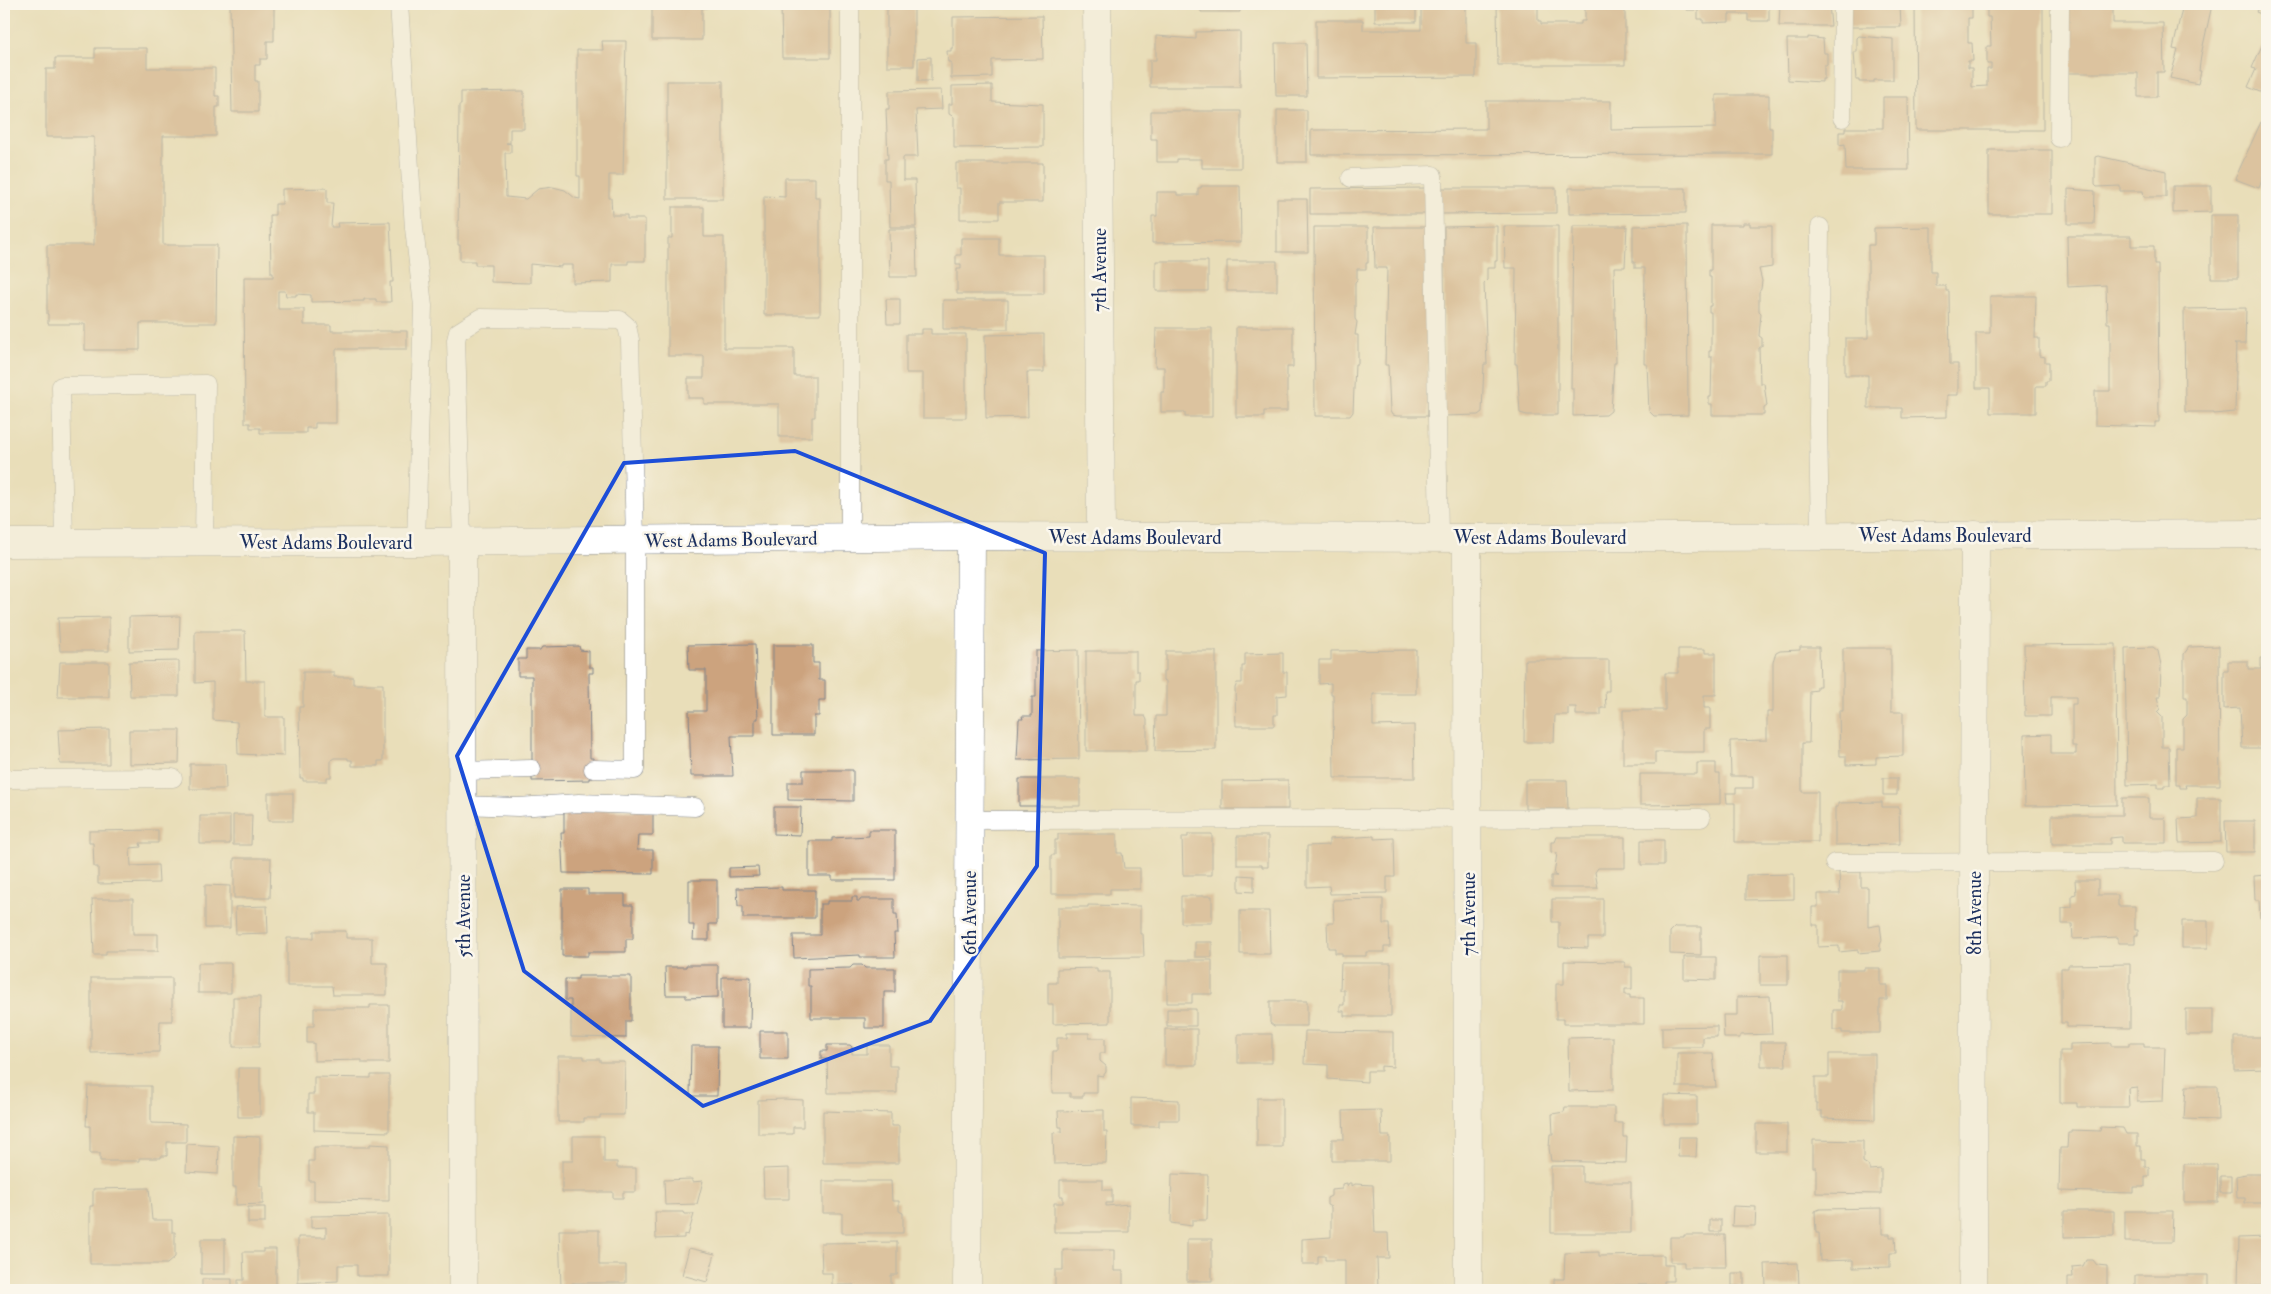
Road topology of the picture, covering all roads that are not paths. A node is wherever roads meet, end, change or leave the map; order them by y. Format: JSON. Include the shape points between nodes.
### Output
{"nodes":[{"id":1,"x":399,"y":4,"type":"edge"},
{"id":2,"x":850,"y":4,"type":"edge"},
{"id":3,"x":1097,"y":4,"type":"edge"},
{"id":4,"x":1843,"y":4,"type":"edge"},
{"id":5,"x":2060,"y":4,"type":"edge"},
{"id":6,"x":1842,"y":118,"type":"dead end"},
{"id":7,"x":2059,"y":138,"type":"dead end"},
{"id":8,"x":1351,"y":178,"type":"dead end"},
{"id":9,"x":1820,"y":227,"type":"dead end"},
{"id":10,"x":2267,"y":534,"type":"edge"},
{"id":11,"x":1975,"y":535,"type":"junction"},
{"id":12,"x":971,"y":536,"type":"junction"},
{"id":13,"x":1101,"y":536,"type":"junction"},
{"id":14,"x":1820,"y":536,"type":"junction"},
{"id":15,"x":850,"y":538,"type":"junction"},
{"id":16,"x":1439,"y":538,"type":"junction"},
{"id":17,"x":1467,"y":538,"type":"junction"},
{"id":18,"x":635,"y":540,"type":"junction"},
{"id":19,"x":204,"y":542,"type":"junction"},
{"id":20,"x":416,"y":542,"type":"junction"},
{"id":21,"x":462,"y":542,"type":"junction"},
{"id":22,"x":4,"y":543,"type":"edge"},
{"id":23,"x":64,"y":543,"type":"junction"},
{"id":24,"x":532,"y":769,"type":"dead end"},
{"id":25,"x":593,"y":769,"type":"dead end"},
{"id":26,"x":463,"y":771,"type":"junction"},
{"id":27,"x":173,"y":778,"type":"dead end"},
{"id":28,"x":4,"y":779,"type":"edge"},
{"id":29,"x":463,"y":805,"type":"junction"},
{"id":30,"x":695,"y":807,"type":"dead end"},
{"id":31,"x":1468,"y":818,"type":"junction"},
{"id":32,"x":1701,"y":818,"type":"dead end"},
{"id":33,"x":970,"y":820,"type":"junction"},
{"id":34,"x":2214,"y":861,"type":"dead end"},
{"id":35,"x":1834,"y":863,"type":"dead end"},
{"id":36,"x":1974,"y":863,"type":"junction"},
{"id":37,"x":464,"y":1290,"type":"edge"},
{"id":38,"x":968,"y":1290,"type":"edge"},
{"id":39,"x":1468,"y":1290,"type":"edge"},
{"id":40,"x":1973,"y":1290,"type":"edge"}],
"edges":[{"from":1,"to":20,"type":"lane","via":[[414,228],[423,306]]},
{"from":2,"to":15,"type":"lane"},
{"from":3,"to":13,"type":"street","name":"7th Avenue"},
{"from":4,"to":6,"type":"lane"},
{"from":5,"to":7,"type":"lane"},
{"from":8,"to":16,"type":"lane","via":[[1433,175]]},
{"from":9,"to":14,"type":"lane"},
{"from":10,"to":11,"type":"street","name":"West Adams Boulevard"},
{"from":11,"to":14,"type":"street","name":"West Adams Boulevard"},
{"from":11,"to":36,"type":"street","name":"8th Avenue"},
{"from":12,"to":13,"type":"street","name":"West Adams Boulevard"},
{"from":12,"to":15,"type":"street","name":"West Adams Boulevard"},
{"from":12,"to":33,"type":"street","name":"6th Avenue"},
{"from":13,"to":16,"type":"street","name":"West Adams Boulevard"},
{"from":14,"to":17,"type":"street","name":"West Adams Boulevard"},
{"from":15,"to":18,"type":"street","name":"West Adams Boulevard"},
{"from":16,"to":17,"type":"street","name":"West Adams Boulevard"},
{"from":17,"to":31,"type":"street","name":"7th Avenue"},
{"from":18,"to":21,"type":"street","name":"West Adams Boulevard"},
{"from":18,"to":21,"type":"lane","via":[[627,326],[620,320],[480,318],[458,332],[456,340]]},
{"from":18,"to":25,"type":"lane","via":[[635,770]]},
{"from":19,"to":20,"type":"street","name":"West Adams Boulevard"},
{"from":19,"to":23,"type":"street","name":"West Adams Boulevard"},
{"from":19,"to":23,"type":"lane","via":[[206,384],[61,386]]},
{"from":20,"to":21,"type":"street","name":"West Adams Boulevard"},
{"from":21,"to":26,"type":"street","name":"5th Avenue"},
{"from":22,"to":23,"type":"street","name":"West Adams Boulevard"},
{"from":24,"to":26,"type":"lane"},
{"from":26,"to":29,"type":"street","name":"5th Avenue"},
{"from":27,"to":28,"type":"lane"},
{"from":29,"to":30,"type":"lane","via":[[518,807],[579,803]]},
{"from":29,"to":37,"type":"street","name":"5th Avenue"},
{"from":31,"to":32,"type":"lane"},
{"from":31,"to":33,"type":"lane"},
{"from":31,"to":39,"type":"street","name":"7th Avenue"},
{"from":33,"to":38,"type":"street","name":"6th Avenue"},
{"from":34,"to":36,"type":"lane"},
{"from":35,"to":36,"type":"lane"},
{"from":36,"to":40,"type":"street","name":"8th Avenue"}]}
